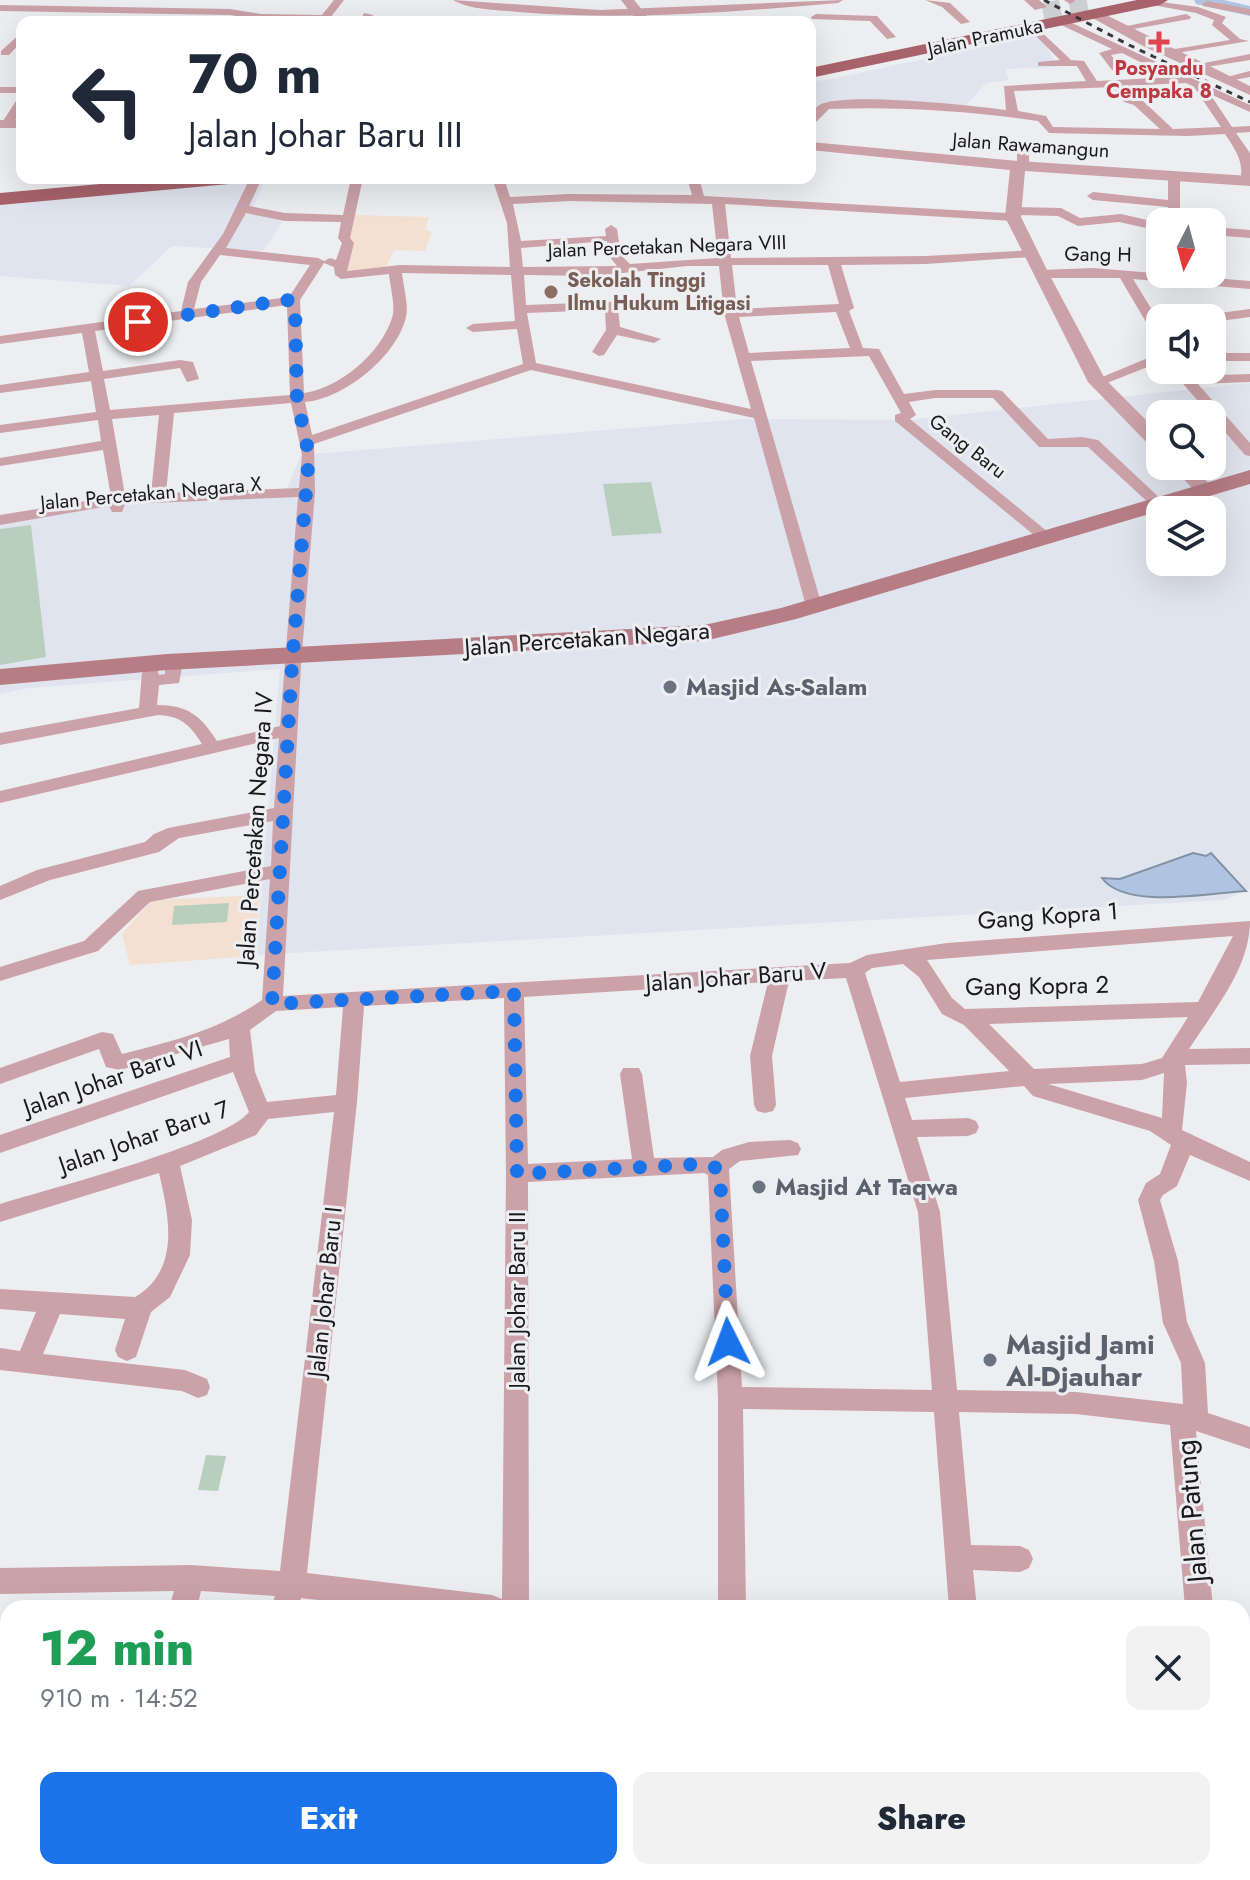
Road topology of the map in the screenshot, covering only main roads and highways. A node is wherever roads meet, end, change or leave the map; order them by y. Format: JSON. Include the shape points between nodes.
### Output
{"nodes":[{"id":1,"x":1071,"y":0,"type":"tunnel mouth"},
{"id":2,"x":1128,"y":0,"type":"edge"},
{"id":3,"x":1155,"y":1,"type":"edge"},
{"id":4,"x":1098,"y":5,"type":"edge"},
{"id":5,"x":1041,"y":11,"type":"edge"},
{"id":6,"x":902,"y":39,"type":"junction"},
{"id":7,"x":872,"y":41,"type":"dead end"},
{"id":8,"x":890,"y":56,"type":"junction"},
{"id":9,"x":816,"y":58,"type":"edge"},
{"id":10,"x":816,"y":68,"type":"edge"},
{"id":11,"x":816,"y":69,"type":"edge"},
{"id":12,"x":30,"y":184,"type":"edge"},
{"id":13,"x":108,"y":184,"type":"joint"},
{"id":14,"x":165,"y":184,"type":"edge"},
{"id":15,"x":59,"y":186,"type":"edge"},
{"id":16,"x":133,"y":187,"type":"junction"},
{"id":17,"x":34,"y":191,"type":"junction"},
{"id":18,"x":0,"y":196,"type":"edge"},
{"id":19,"x":1250,"y":477,"type":"edge"},
{"id":20,"x":0,"y":677,"type":"edge"}],
"edges":[{"from":1,"to":5,"type":"main road","name":"Jalan Pramuka"},
{"from":2,"to":4,"type":"main road","name":"Jalan Pramuka"},
{"from":3,"to":4,"type":"main road","name":"Jalan Pramuka"},
{"from":4,"to":5,"type":"main road","name":"Jalan Pramuka"},
{"from":5,"to":6,"type":"main road","name":"Jalan Pramuka"},
{"from":5,"to":8,"type":"main road","name":"Jalan Pramuka","via":[[1032,26]]},
{"from":6,"to":7,"type":"main road","name":"Jalan Pramuka"},
{"from":6,"to":8,"type":"main road"},
{"from":6,"to":9,"type":"main road","name":"Jalan Pramuka"},
{"from":6,"to":10,"type":"main road","name":"Jalan Pramuka"},
{"from":8,"to":11,"type":"main road","name":"Jalan Pramuka"},
{"from":12,"to":15,"type":"main road"},
{"from":13,"to":16,"type":"main road"},
{"from":13,"to":17,"type":"main road"},
{"from":14,"to":16,"type":"main road"},
{"from":15,"to":16,"type":"main road"},
{"from":15,"to":17,"type":"main road"},
{"from":15,"to":18,"type":"main road"},
{"from":17,"to":18,"type":"main road"},
{"from":19,"to":20,"type":"main road","name":"Jalan Percetakan Negara","via":[[814,606],[684,636],[292,657],[161,672]]}]}
